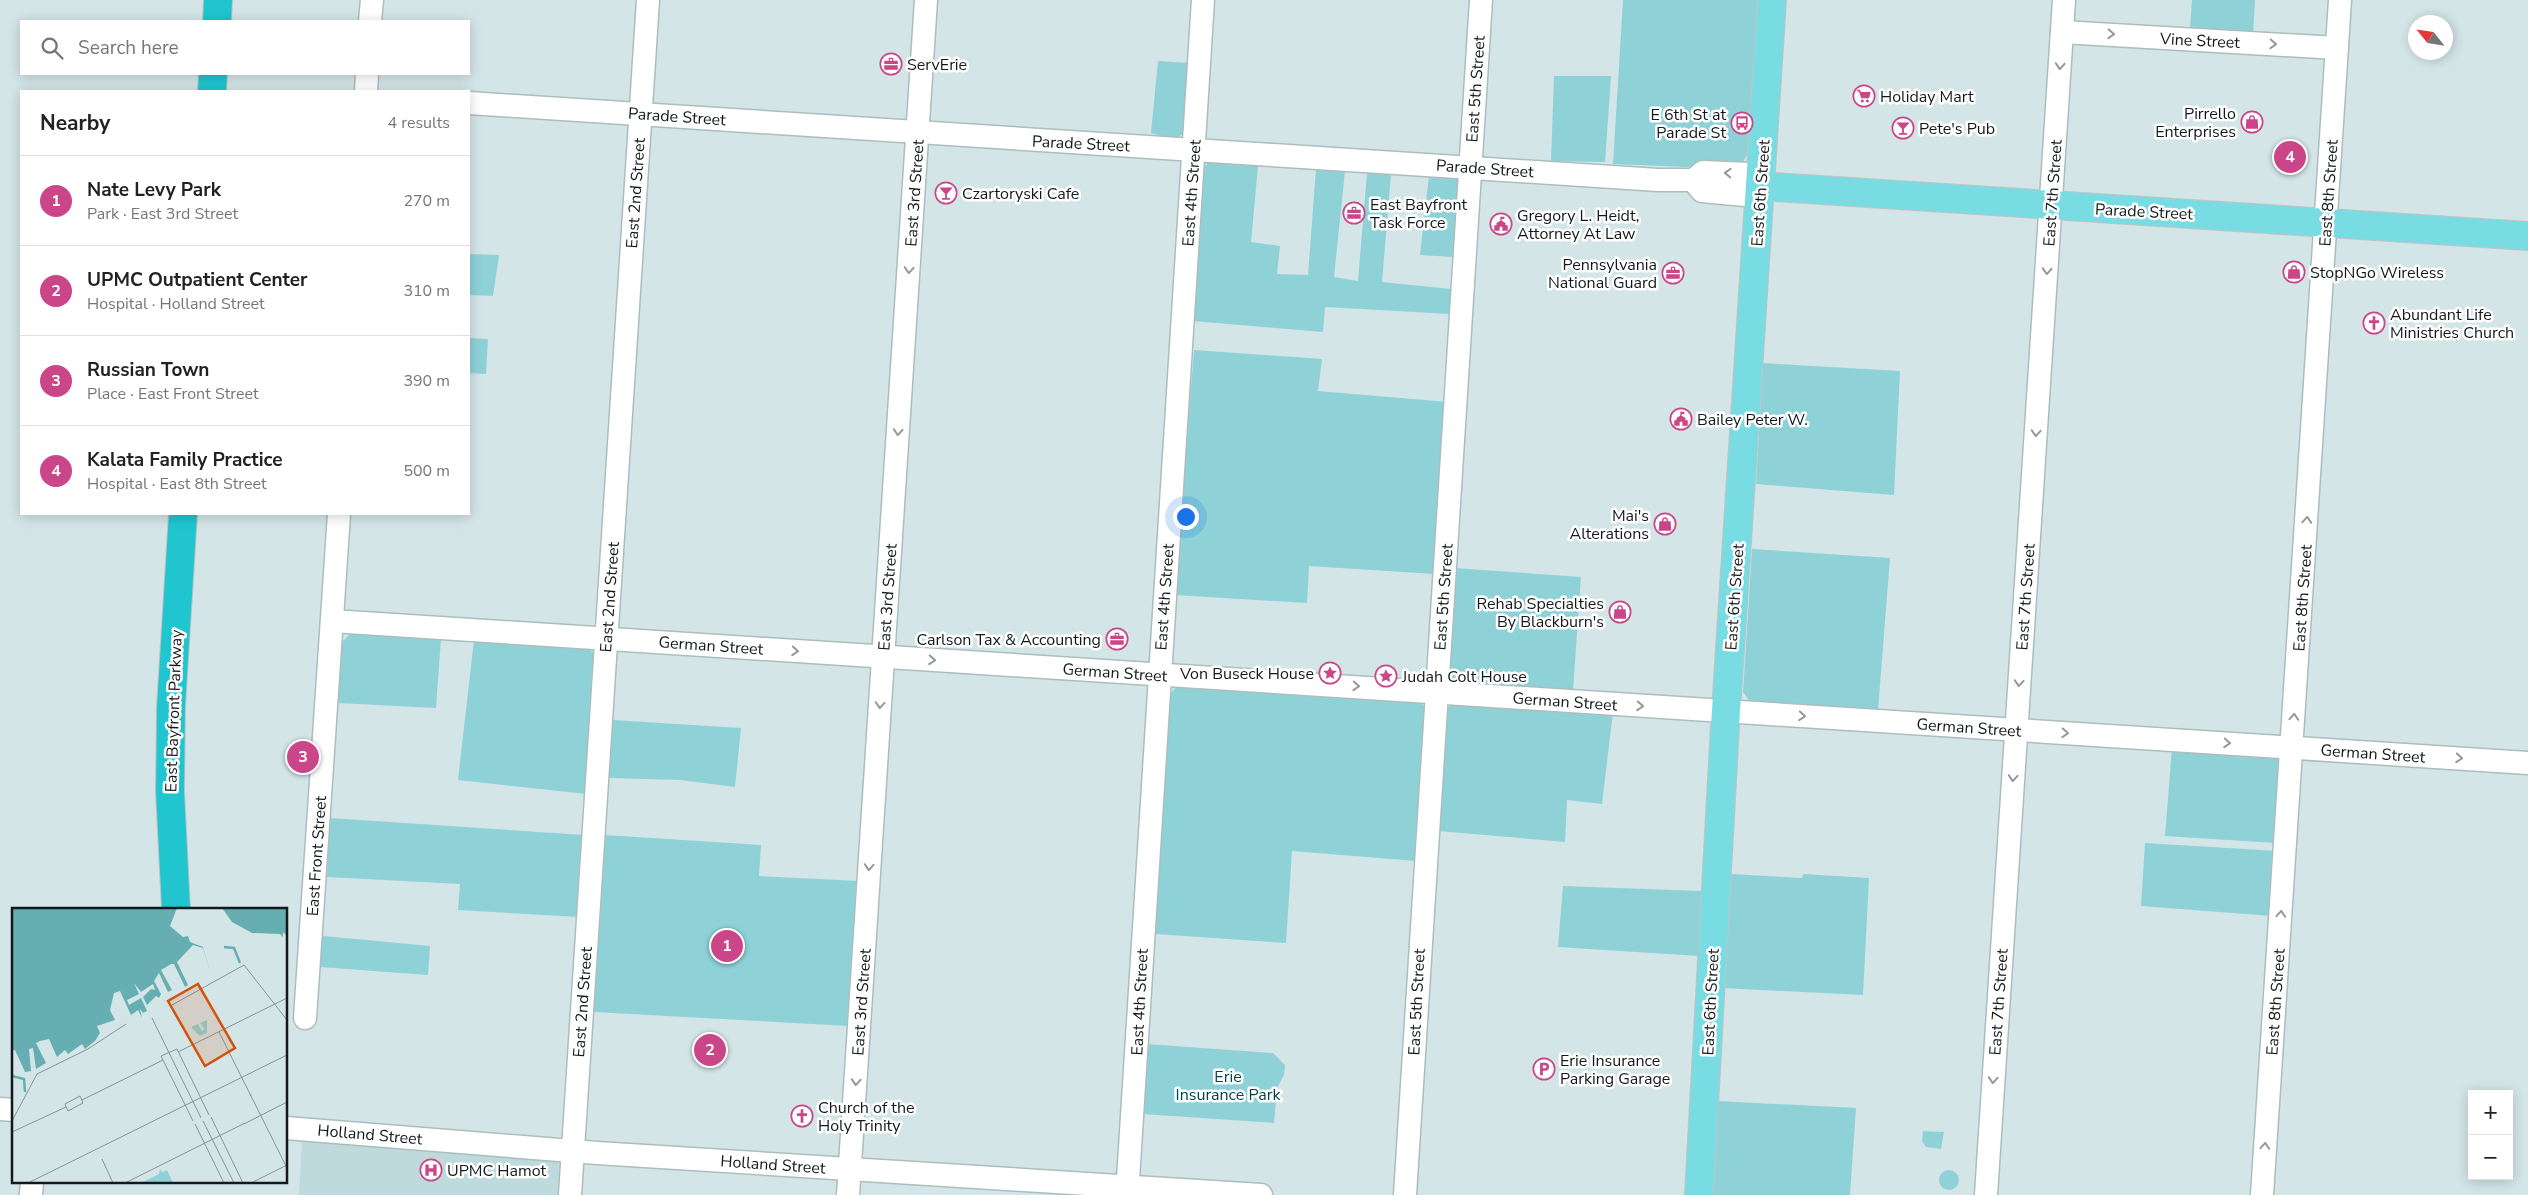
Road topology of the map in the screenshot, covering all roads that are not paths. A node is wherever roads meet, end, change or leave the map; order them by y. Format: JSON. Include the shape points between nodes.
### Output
{"nodes":[{"id":1,"x":218,"y":0,"type":"edge"},
{"id":2,"x":372,"y":0,"type":"edge"},
{"id":3,"x":648,"y":0,"type":"edge"},
{"id":4,"x":926,"y":0,"type":"edge"},
{"id":5,"x":1203,"y":0,"type":"edge"},
{"id":6,"x":1481,"y":0,"type":"edge"},
{"id":7,"x":1772,"y":0,"type":"edge"},
{"id":8,"x":2064,"y":0,"type":"edge"},
{"id":9,"x":2340,"y":0,"type":"edge"},
{"id":10,"x":217,"y":20,"type":"edge"},
{"id":11,"x":370,"y":20,"type":"edge"},
{"id":12,"x":2062,"y":32,"type":"junction"},
{"id":13,"x":2337,"y":48,"type":"junction"},
{"id":14,"x":213,"y":75,"type":"edge"},
{"id":15,"x":367,"y":75,"type":"edge"},
{"id":16,"x":212,"y":90,"type":"edge"},
{"id":17,"x":366,"y":90,"type":"edge"},
{"id":18,"x":470,"y":103,"type":"edge"},
{"id":19,"x":640,"y":113,"type":"junction"},
{"id":20,"x":918,"y":134,"type":"junction"},
{"id":21,"x":1194,"y":150,"type":"junction"},
{"id":22,"x":1470,"y":167,"type":"junction"},
{"id":23,"x":1760,"y":186,"type":"junction"},
{"id":24,"x":2051,"y":205,"type":"junction"},
{"id":25,"x":2326,"y":223,"type":"junction"},
{"id":26,"x":2528,"y":236,"type":"edge"},
{"id":27,"x":183,"y":515,"type":"edge"},
{"id":28,"x":339,"y":515,"type":"edge"},
{"id":29,"x":332,"y":621,"type":"junction"},
{"id":30,"x":606,"y":638,"type":"junction"},
{"id":31,"x":883,"y":656,"type":"junction"},
{"id":32,"x":1159,"y":675,"type":"junction"},
{"id":33,"x":1437,"y":691,"type":"junction"},
{"id":34,"x":1726,"y":712,"type":"junction"},
{"id":35,"x":2016,"y":730,"type":"junction"},
{"id":36,"x":2292,"y":747,"type":"junction"},
{"id":37,"x":2528,"y":763,"type":"edge"},
{"id":38,"x":176,"y":908,"type":"edge"},
{"id":39,"x":306,"y":1018,"type":"dead end"},
{"id":40,"x":288,"y":1128,"type":"edge"},
{"id":41,"x":572,"y":1151,"type":"junction"},
{"id":42,"x":850,"y":1169,"type":"junction"},
{"id":43,"x":32,"y":1182,"type":"edge"},
{"id":44,"x":1127,"y":1191,"type":"edge"},
{"id":45,"x":31,"y":1195,"type":"edge"},
{"id":46,"x":570,"y":1195,"type":"edge"},
{"id":47,"x":848,"y":1195,"type":"edge"},
{"id":48,"x":1261,"y":1195,"type":"edge"},
{"id":49,"x":1405,"y":1195,"type":"edge"},
{"id":50,"x":1698,"y":1195,"type":"edge"},
{"id":51,"x":1986,"y":1195,"type":"edge"},
{"id":52,"x":2262,"y":1195,"type":"edge"}],
"edges":[{"from":1,"to":10,"type":"highway"},
{"from":2,"to":11,"type":"street"},
{"from":3,"to":19,"type":"street","name":"East 2nd Street"},
{"from":4,"to":20,"type":"street","name":"East 3rd Street"},
{"from":5,"to":21,"type":"street","name":"East 4th Street"},
{"from":6,"to":22,"type":"street","name":"East 5th Street"},
{"from":7,"to":23,"type":"main road","name":"East 6th Street"},
{"from":8,"to":12,"type":"street","name":"East 7th Street"},
{"from":9,"to":13,"type":"street","name":"East 8th Street"},
{"from":12,"to":13,"type":"street","name":"Vine Street","one_way":true},
{"from":12,"to":24,"type":"street","name":"East 7th Street","one_way":true},
{"from":13,"to":25,"type":"street","name":"East 8th Street"},
{"from":14,"to":16,"type":"highway"},
{"from":15,"to":17,"type":"street"},
{"from":18,"to":19,"type":"street","name":"Parade Street"},
{"from":19,"to":20,"type":"street","name":"Parade Street"},
{"from":19,"to":30,"type":"street","name":"East 2nd Street"},
{"from":20,"to":21,"type":"street","name":"Parade Street"},
{"from":20,"to":31,"type":"street","name":"East 3rd Street","one_way":true},
{"from":21,"to":22,"type":"street","name":"Parade Street"},
{"from":21,"to":32,"type":"street","name":"East 4th Street"},
{"from":22,"to":23,"type":"street","name":"Parade Street","via":[[1693,180],[1703,172],[1748,174]]},
{"from":22,"to":33,"type":"street","name":"East 5th Street"},
{"from":23,"to":24,"type":"main road","name":"Parade Street"},
{"from":23,"to":34,"type":"main road","name":"East 6th Street"},
{"from":24,"to":25,"type":"main road","name":"Parade Street"},
{"from":24,"to":35,"type":"street","name":"East 7th Street","one_way":true},
{"from":25,"to":26,"type":"main road","name":"Parade Street"},
{"from":36,"to":25,"type":"street","name":"East 8th Street","one_way":true},
{"from":27,"to":38,"type":"highway","name":"East Bayfront Parkway","via":[[171,707],[170,792]]},
{"from":28,"to":29,"type":"street","name":"East Front Street"},
{"from":29,"to":30,"type":"street","name":"German Street"},
{"from":29,"to":39,"type":"street","name":"East Front Street"},
{"from":30,"to":31,"type":"street","name":"German Street","one_way":true},
{"from":30,"to":41,"type":"street","name":"East 2nd Street"},
{"from":31,"to":32,"type":"street","name":"German Street","one_way":true},
{"from":31,"to":42,"type":"street","name":"East 3rd Street","one_way":true},
{"from":32,"to":33,"type":"street","name":"German Street","one_way":true},
{"from":32,"to":44,"type":"street","name":"East 4th Street"},
{"from":33,"to":34,"type":"street","name":"German Street","one_way":true},
{"from":33,"to":49,"type":"street","name":"East 5th Street"},
{"from":34,"to":35,"type":"street","name":"German Street","one_way":true},
{"from":34,"to":50,"type":"main road","name":"East 6th Street"},
{"from":35,"to":36,"type":"street","name":"German Street","one_way":true},
{"from":35,"to":51,"type":"street","name":"East 7th Street","one_way":true},
{"from":36,"to":37,"type":"street","name":"German Street","one_way":true},
{"from":52,"to":36,"type":"street","name":"East 8th Street","one_way":true},
{"from":40,"to":41,"type":"street","name":"Holland Street"},
{"from":41,"to":42,"type":"street","name":"Holland Street"},
{"from":41,"to":46,"type":"street","name":"East 2nd Street"},
{"from":42,"to":44,"type":"street","name":"Holland Street"},
{"from":42,"to":47,"type":"street","name":"East 3rd Street"},
{"from":43,"to":45,"type":"street"},
{"from":44,"to":48,"type":"street","name":"Holland Street"}]}
